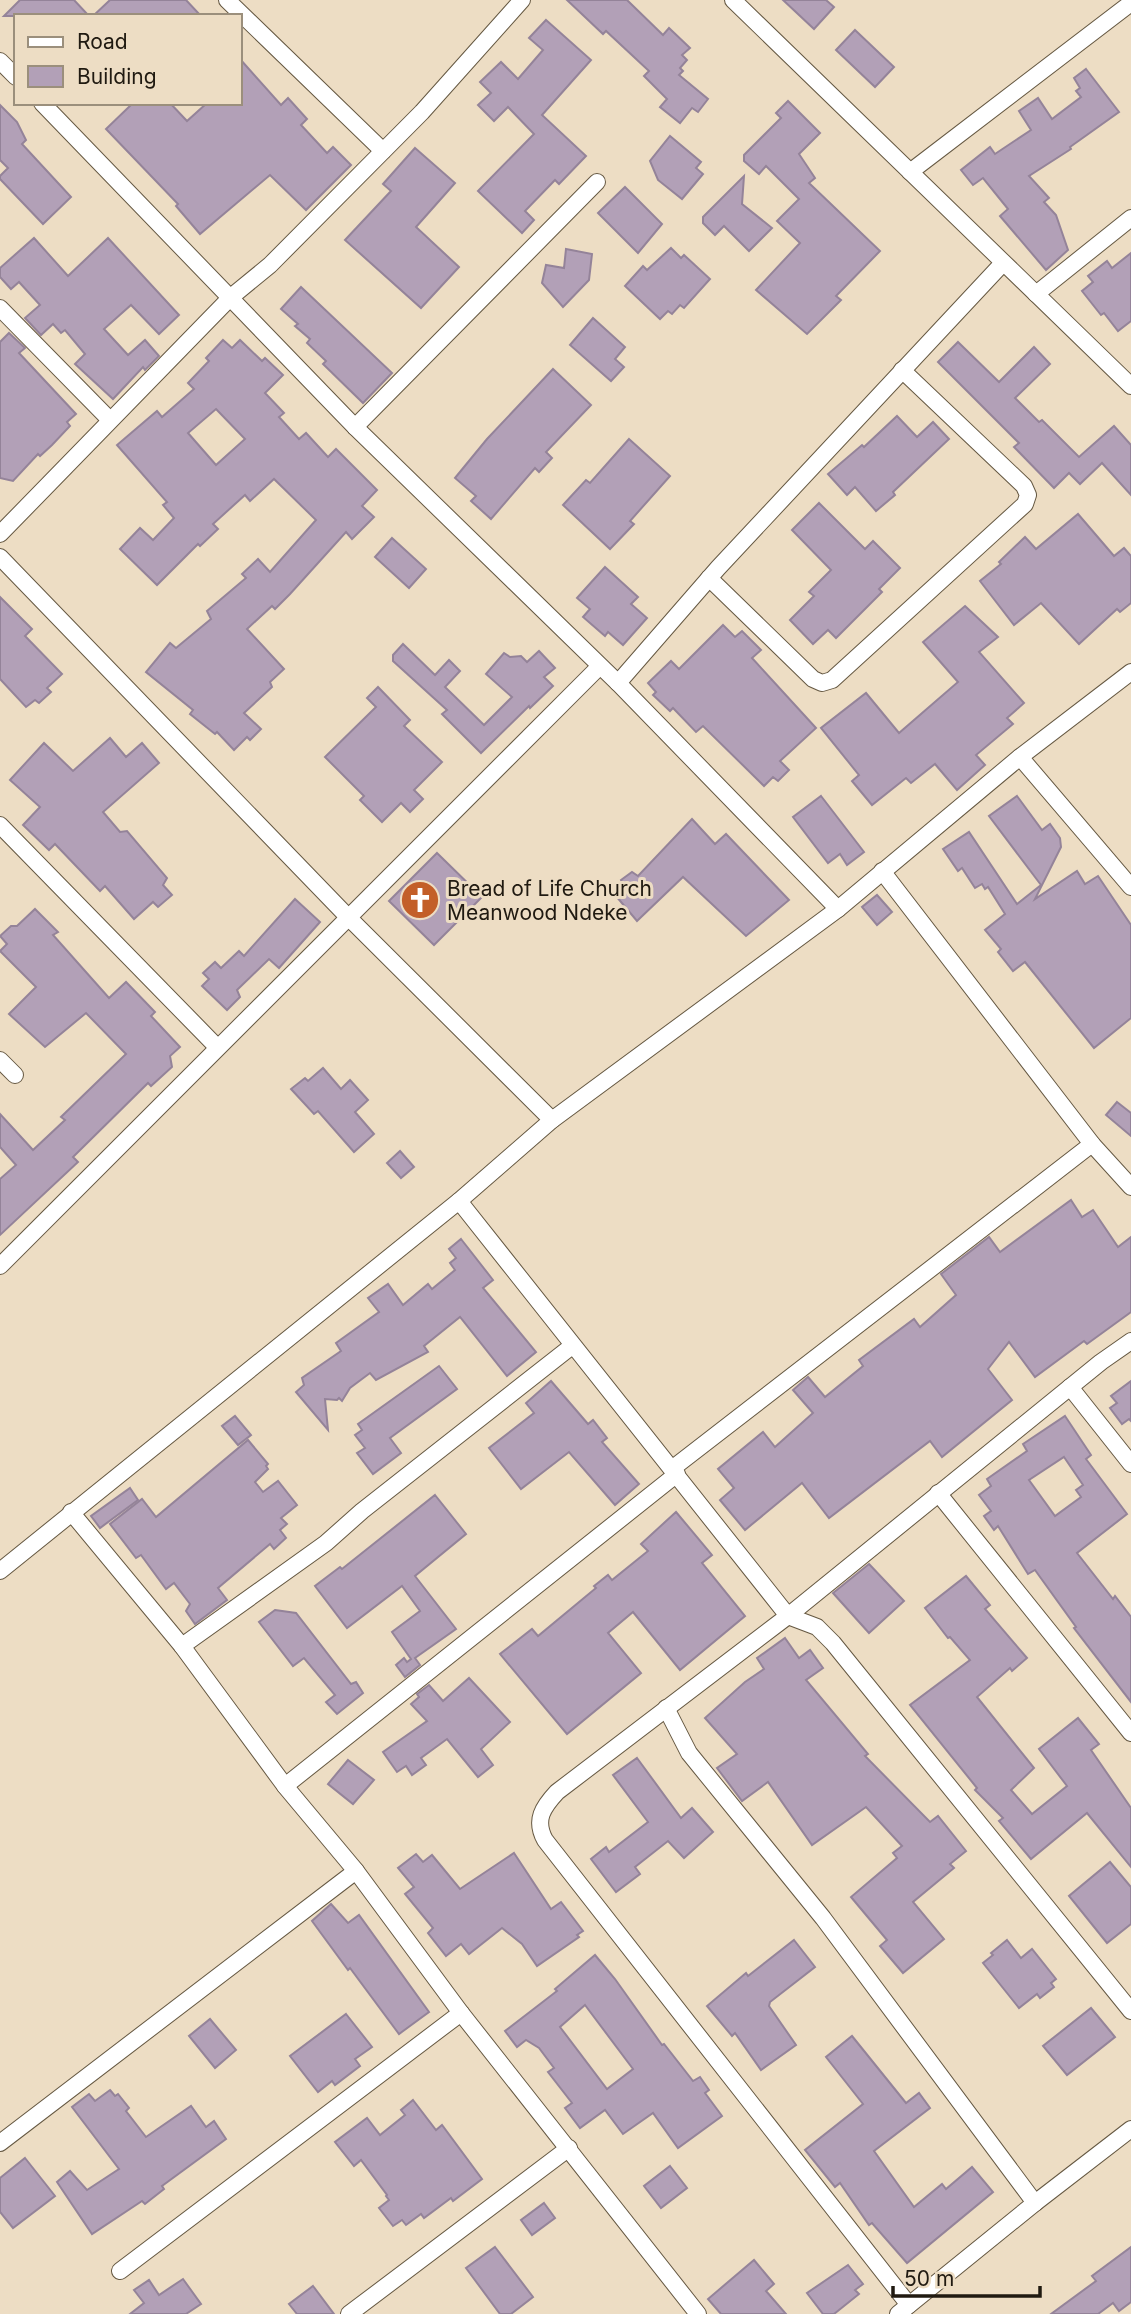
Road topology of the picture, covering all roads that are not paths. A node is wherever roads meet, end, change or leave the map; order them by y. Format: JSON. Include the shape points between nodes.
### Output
{"nodes":[{"id":1,"x":227,"y":0,"type":"edge"},
{"id":2,"x":522,"y":0,"type":"edge"},
{"id":3,"x":743,"y":3,"type":"edge"},
{"id":4,"x":1131,"y":3,"type":"edge"},
{"id":5,"x":241,"y":14,"type":"edge"},
{"id":6,"x":242,"y":15,"type":"edge"},
{"id":7,"x":0,"y":61,"type":"edge"},
{"id":8,"x":14,"y":75,"type":"edge"},
{"id":9,"x":43,"y":105,"type":"edge"},
{"id":10,"x":383,"y":151,"type":"junction"},
{"id":11,"x":909,"y":172,"type":"junction"},
{"id":12,"x":597,"y":182,"type":"dead end"},
{"id":13,"x":1131,"y":218,"type":"edge"},
{"id":14,"x":1003,"y":263,"type":"junction"},
{"id":15,"x":1036,"y":294,"type":"junction"},
{"id":16,"x":230,"y":297,"type":"junction"},
{"id":17,"x":0,"y":308,"type":"edge"},
{"id":18,"x":902,"y":369,"type":"junction"},
{"id":19,"x":1131,"y":386,"type":"edge"},
{"id":20,"x":110,"y":420,"type":"junction"},
{"id":21,"x":355,"y":427,"type":"junction"},
{"id":22,"x":0,"y":534,"type":"edge"},
{"id":23,"x":2,"y":562,"type":"edge"},
{"id":24,"x":709,"y":578,"type":"junction"},
{"id":25,"x":599,"y":667,"type":"junction"},
{"id":26,"x":1131,"y":672,"type":"edge"},
{"id":27,"x":618,"y":684,"type":"junction"},
{"id":28,"x":1020,"y":757,"type":"junction"},
{"id":29,"x":0,"y":825,"type":"edge"},
{"id":30,"x":882,"y":871,"type":"junction"},
{"id":31,"x":1131,"y":887,"type":"edge"},
{"id":32,"x":838,"y":909,"type":"junction"},
{"id":33,"x":348,"y":918,"type":"junction"},
{"id":34,"x":217,"y":1047,"type":"junction"},
{"id":35,"x":0,"y":1060,"type":"edge"},
{"id":36,"x":15,"y":1075,"type":"dead end"},
{"id":37,"x":552,"y":1120,"type":"junction"},
{"id":38,"x":1092,"y":1144,"type":"junction"},
{"id":39,"x":1131,"y":1187,"type":"edge"},
{"id":40,"x":459,"y":1201,"type":"junction"},
{"id":41,"x":0,"y":1266,"type":"edge"},
{"id":42,"x":1131,"y":1342,"type":"edge"},
{"id":43,"x":572,"y":1346,"type":"junction"},
{"id":44,"x":1070,"y":1387,"type":"junction"},
{"id":45,"x":1131,"y":1464,"type":"edge"},
{"id":46,"x":675,"y":1471,"type":"junction"},
{"id":47,"x":938,"y":1493,"type":"junction"},
{"id":48,"x":71,"y":1513,"type":"junction"},
{"id":49,"x":0,"y":1570,"type":"edge"},
{"id":50,"x":788,"y":1616,"type":"junction"},
{"id":51,"x":182,"y":1646,"type":"junction"},
{"id":52,"x":666,"y":1708,"type":"junction"},
{"id":53,"x":1131,"y":1733,"type":"edge"},
{"id":54,"x":285,"y":1786,"type":"junction"},
{"id":55,"x":356,"y":1871,"type":"junction"},
{"id":56,"x":1131,"y":2011,"type":"edge"},
{"id":57,"x":461,"y":2013,"type":"junction"},
{"id":58,"x":1131,"y":2129,"type":"edge"},
{"id":59,"x":0,"y":2143,"type":"edge"},
{"id":60,"x":569,"y":2148,"type":"junction"},
{"id":61,"x":1035,"y":2203,"type":"junction"},
{"id":62,"x":121,"y":2271,"type":"dead end"},
{"id":63,"x":904,"y":2309,"type":"edge"},
{"id":64,"x":349,"y":2314,"type":"edge"},
{"id":65,"x":698,"y":2314,"type":"edge"}],
"edges":[{"from":1,"to":5,"type":"street"},
{"from":2,"to":10,"type":"street"},
{"from":3,"to":11,"type":"street"},
{"from":4,"to":11,"type":"street"},
{"from":6,"to":10,"type":"street"},
{"from":7,"to":8,"type":"street"},
{"from":9,"to":16,"type":"street"},
{"from":10,"to":16,"type":"street","via":[[270,265]]},
{"from":11,"to":14,"type":"street"},
{"from":12,"to":21,"type":"street"},
{"from":13,"to":15,"type":"street"},
{"from":14,"to":15,"type":"street"},
{"from":14,"to":18,"type":"street"},
{"from":15,"to":19,"type":"street"},
{"from":16,"to":20,"type":"street"},
{"from":16,"to":21,"type":"street"},
{"from":17,"to":20,"type":"street"},
{"from":18,"to":24,"type":"street"},
{"from":18,"to":24,"type":"street","via":[[1024,486],[1025,504],[832,680],[821,683]]},
{"from":20,"to":22,"type":"street"},
{"from":21,"to":25,"type":"street"},
{"from":23,"to":33,"type":"street"},
{"from":24,"to":27,"type":"street"},
{"from":25,"to":27,"type":"street"},
{"from":25,"to":33,"type":"street"},
{"from":26,"to":28,"type":"street"},
{"from":27,"to":32,"type":"street"},
{"from":28,"to":30,"type":"street"},
{"from":28,"to":31,"type":"street"},
{"from":29,"to":34,"type":"street"},
{"from":30,"to":32,"type":"street"},
{"from":30,"to":38,"type":"street"},
{"from":32,"to":37,"type":"street"},
{"from":33,"to":34,"type":"street"},
{"from":33,"to":37,"type":"street"},
{"from":34,"to":41,"type":"street"},
{"from":35,"to":36,"type":"street"},
{"from":37,"to":40,"type":"street"},
{"from":38,"to":39,"type":"street"},
{"from":38,"to":46,"type":"street"},
{"from":40,"to":43,"type":"street"},
{"from":40,"to":48,"type":"street"},
{"from":42,"to":44,"type":"street"},
{"from":43,"to":46,"type":"street"},
{"from":43,"to":51,"type":"street","via":[[326,1543]]},
{"from":44,"to":45,"type":"street"},
{"from":44,"to":47,"type":"street"},
{"from":46,"to":50,"type":"street"},
{"from":46,"to":54,"type":"street"},
{"from":47,"to":50,"type":"street"},
{"from":47,"to":53,"type":"street"},
{"from":48,"to":49,"type":"street"},
{"from":48,"to":51,"type":"street"},
{"from":50,"to":52,"type":"street"},
{"from":50,"to":56,"type":"street","via":[[817,1627],[833,1643]]},
{"from":51,"to":54,"type":"street"},
{"from":52,"to":61,"type":"street","via":[[689,1753],[824,1918]]},
{"from":52,"to":63,"type":"street","via":[[557,1792],[544,1810],[539,1828]]},
{"from":54,"to":55,"type":"street"},
{"from":55,"to":57,"type":"street"},
{"from":55,"to":59,"type":"street"},
{"from":57,"to":60,"type":"street"},
{"from":57,"to":62,"type":"street"},
{"from":58,"to":61,"type":"street"},
{"from":60,"to":64,"type":"street"},
{"from":60,"to":65,"type":"street"},
{"from":61,"to":63,"type":"street"}]}
